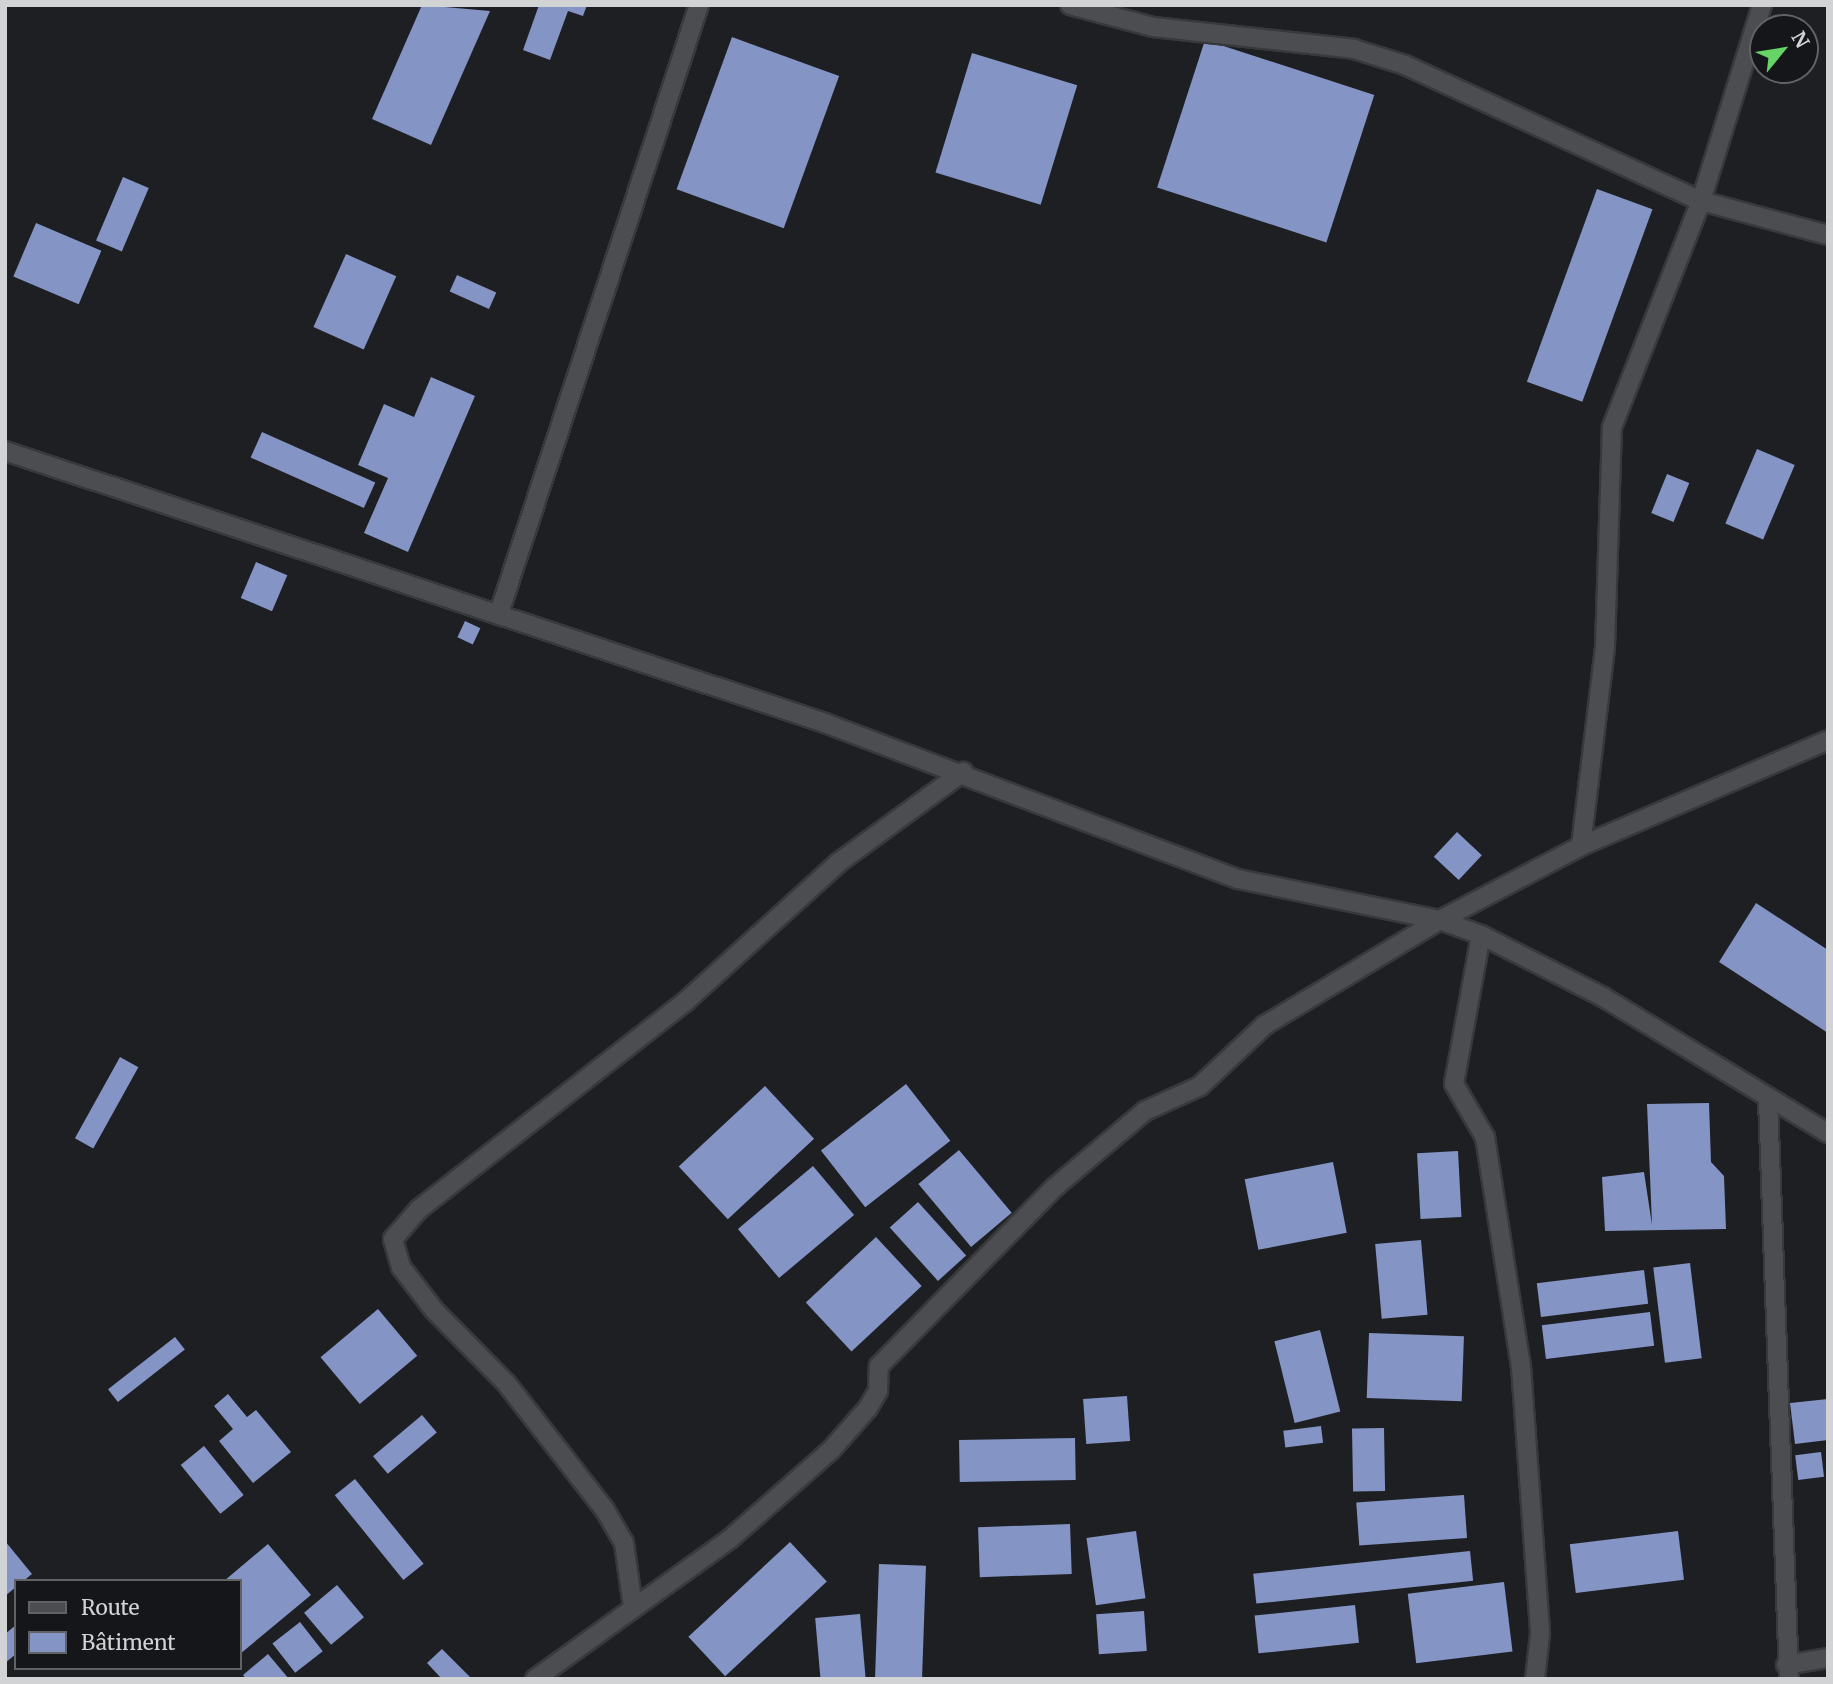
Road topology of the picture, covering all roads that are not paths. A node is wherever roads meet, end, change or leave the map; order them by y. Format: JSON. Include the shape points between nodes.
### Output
{"nodes":[{"id":1,"x":699,"y":5,"type":"edge"},
{"id":2,"x":1070,"y":5,"type":"edge"},
{"id":3,"x":1762,"y":5,"type":"edge"},
{"id":4,"x":1700,"y":201,"type":"junction"},
{"id":5,"x":1828,"y":235,"type":"edge"},
{"id":6,"x":5,"y":451,"type":"edge"},
{"id":7,"x":499,"y":613,"type":"junction"},
{"id":8,"x":1828,"y":740,"type":"edge"},
{"id":9,"x":963,"y":772,"type":"junction"},
{"id":10,"x":1581,"y":846,"type":"junction"},
{"id":11,"x":1440,"y":920,"type":"junction"},
{"id":12,"x":1481,"y":935,"type":"junction"},
{"id":13,"x":1768,"y":1100,"type":"junction"},
{"id":14,"x":1828,"y":1133,"type":"edge"},
{"id":15,"x":633,"y":1607,"type":"junction"},
{"id":16,"x":1828,"y":1658,"type":"edge"},
{"id":17,"x":1787,"y":1672,"type":"edge"},
{"id":18,"x":535,"y":1679,"type":"edge"},
{"id":19,"x":1535,"y":1679,"type":"edge"}],
"edges":[{"from":1,"to":7,"type":"street"},
{"from":2,"to":4,"type":"street","via":[[1153,27],[1354,49],[1405,65]]},
{"from":3,"to":4,"type":"street"},
{"from":4,"to":5,"type":"street"},
{"from":4,"to":10,"type":"street","via":[[1612,427],[1605,648]]},
{"from":6,"to":7,"type":"street"},
{"from":7,"to":9,"type":"street"},
{"from":8,"to":10,"type":"street"},
{"from":9,"to":11,"type":"street","via":[[1238,879]]},
{"from":9,"to":15,"type":"street","via":[[838,863],[686,1001],[419,1209],[393,1238],[401,1267],[434,1310],[507,1384],[605,1510],[624,1543]]},
{"from":10,"to":11,"type":"street"},
{"from":11,"to":12,"type":"street"},
{"from":11,"to":15,"type":"street","via":[[1265,1025],[1217,1074],[1145,1111],[1105,1144],[880,1366],[868,1408],[831,1450],[730,1539]]},
{"from":12,"to":13,"type":"street","via":[[1603,997]]},
{"from":12,"to":19,"type":"street","via":[[1454,1084],[1485,1137],[1521,1366],[1540,1634]]},
{"from":13,"to":14,"type":"street"},
{"from":13,"to":17,"type":"street"},
{"from":15,"to":18,"type":"street"},
{"from":16,"to":17,"type":"street"}]}
